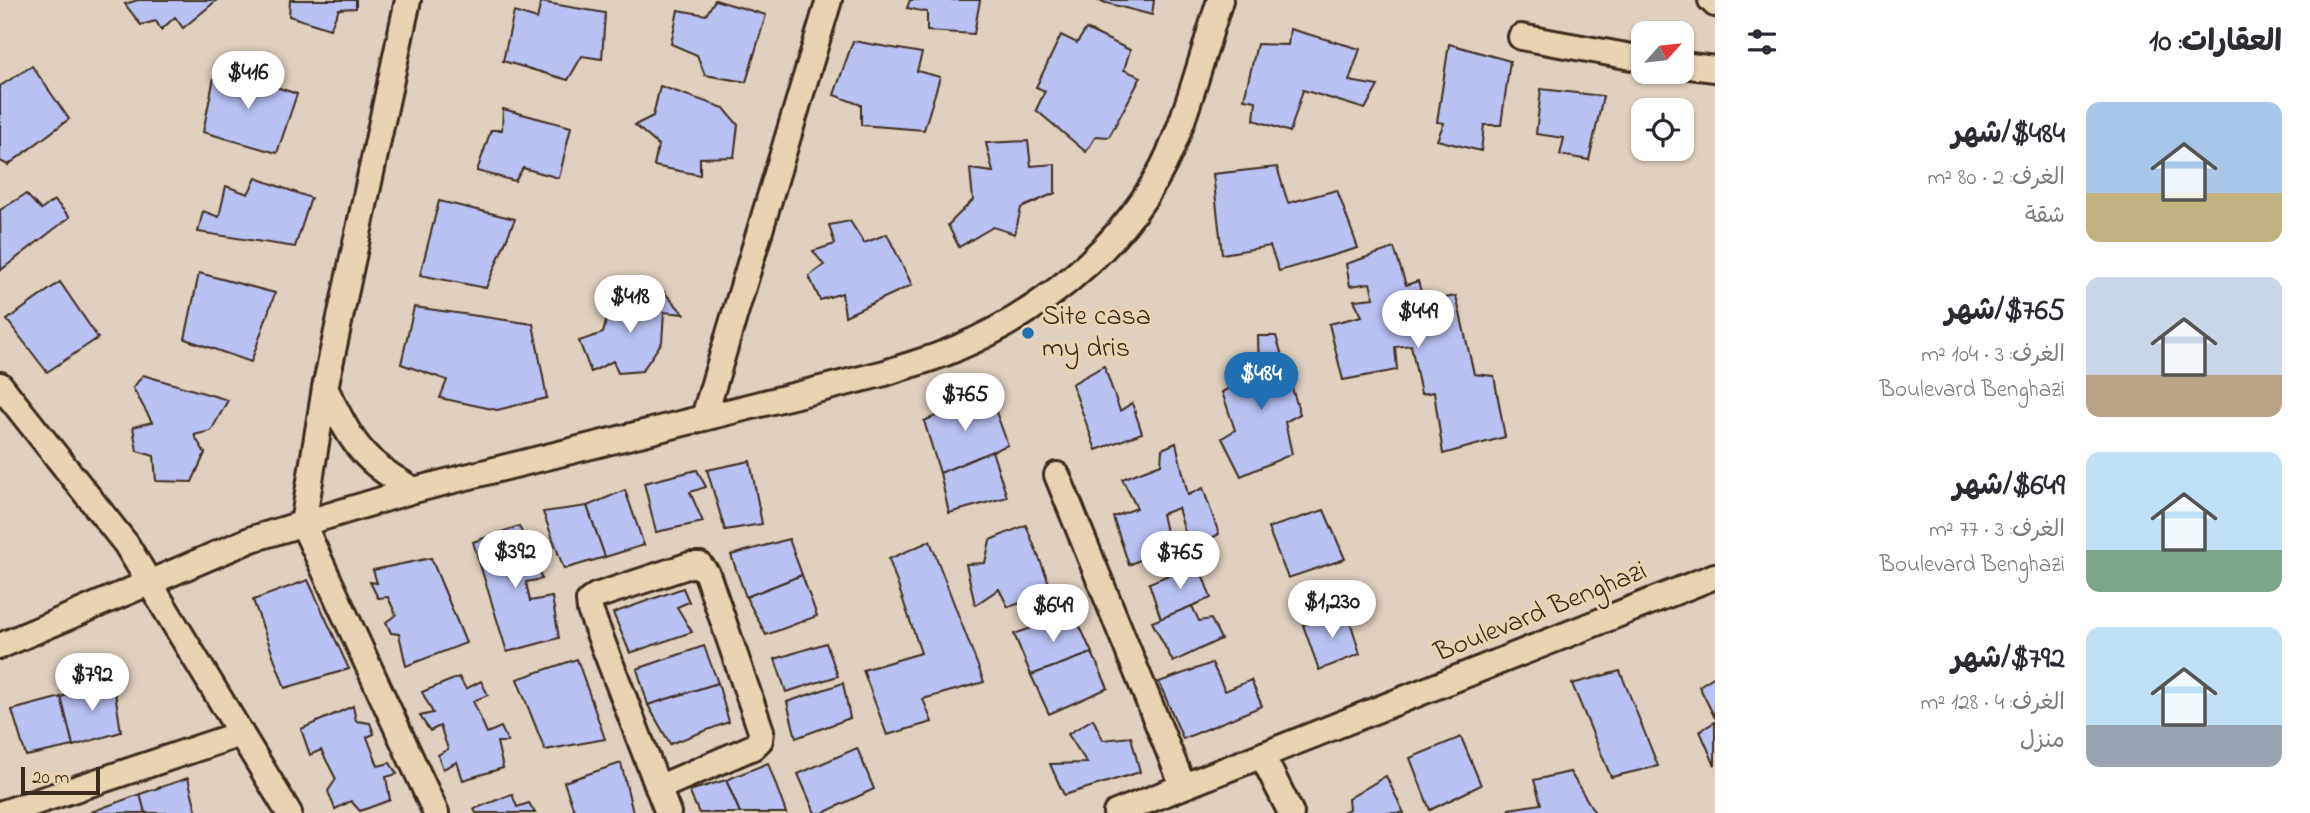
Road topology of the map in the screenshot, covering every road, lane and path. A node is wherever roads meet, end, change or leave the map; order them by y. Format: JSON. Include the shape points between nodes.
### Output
{"nodes":[{"id":1,"x":408,"y":0,"type":"edge"},
{"id":2,"x":829,"y":0,"type":"edge"},
{"id":3,"x":1220,"y":0,"type":"edge"},
{"id":4,"x":1711,"y":0,"type":"edge"},
{"id":5,"x":1715,"y":4,"type":"edge"},
{"id":6,"x":1521,"y":37,"type":"dead end"},
{"id":7,"x":1631,"y":57,"type":"edge"},
{"id":8,"x":1694,"y":66,"type":"edge"},
{"id":9,"x":1715,"y":69,"type":"edge"},
{"id":10,"x":0,"y":384,"type":"edge"},
{"id":11,"x":325,"y":388,"type":"junction"},
{"id":12,"x":704,"y":416,"type":"junction"},
{"id":13,"x":1057,"y":475,"type":"dead end"},
{"id":14,"x":414,"y":490,"type":"junction"},
{"id":15,"x":303,"y":524,"type":"junction"},
{"id":16,"x":1715,"y":576,"type":"edge"},
{"id":17,"x":149,"y":584,"type":"junction"},
{"id":18,"x":0,"y":646,"type":"edge"},
{"id":19,"x":240,"y":734,"type":"junction"},
{"id":20,"x":1263,"y":757,"type":"junction"},
{"id":21,"x":1183,"y":786,"type":"junction"},
{"id":22,"x":658,"y":788,"type":"junction"},
{"id":23,"x":3,"y":813,"type":"edge"},
{"id":24,"x":289,"y":813,"type":"edge"},
{"id":25,"x":436,"y":813,"type":"edge"},
{"id":26,"x":668,"y":813,"type":"edge"},
{"id":27,"x":1116,"y":813,"type":"edge"},
{"id":28,"x":1292,"y":813,"type":"edge"}],
"edges":[{"from":1,"to":11,"type":"street"},
{"from":2,"to":12,"type":"street"},
{"from":3,"to":12,"type":"street","via":[[1178,134],[1131,218],[1092,261],[1006,324],[955,349],[885,373]]},
{"from":4,"to":5,"type":"street"},
{"from":6,"to":7,"type":"street"},
{"from":8,"to":9,"type":"street"},
{"from":10,"to":17,"type":"street","via":[[115,528]]},
{"from":11,"to":14,"type":"street","via":[[361,452],[381,471]]},
{"from":11,"to":15,"type":"street"},
{"from":12,"to":14,"type":"street"},
{"from":13,"to":21,"type":"street"},
{"from":14,"to":15,"type":"street"},
{"from":15,"to":17,"type":"street","via":[[217,553]]},
{"from":15,"to":25,"type":"street"},
{"from":16,"to":20,"type":"street","name":"Boulevard Benghazi"},
{"from":17,"to":18,"type":"street"},
{"from":17,"to":19,"type":"street"},
{"from":19,"to":23,"type":"street"},
{"from":19,"to":24,"type":"street"},
{"from":20,"to":21,"type":"street","name":"Boulevard Benghazi"},
{"from":20,"to":28,"type":"street"},
{"from":21,"to":27,"type":"street","name":"Boulevard Benghazi"},
{"from":22,"to":22,"type":"street","via":[[761,740],[707,574],[700,565],[666,572],[589,601]]},
{"from":22,"to":26,"type":"street"}]}
